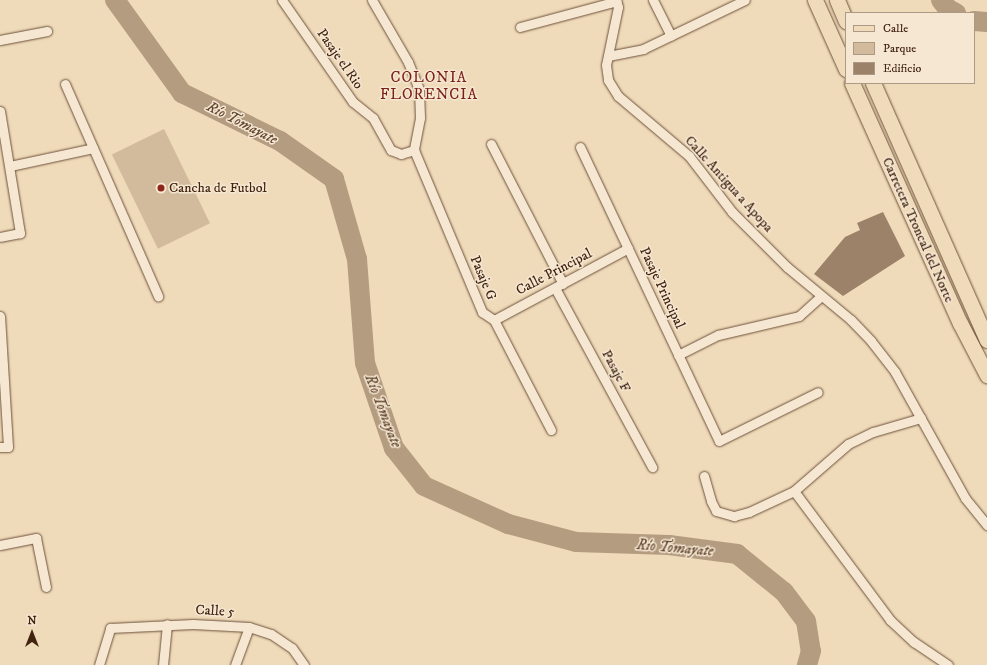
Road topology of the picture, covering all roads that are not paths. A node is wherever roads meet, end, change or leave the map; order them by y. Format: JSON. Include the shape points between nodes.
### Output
{"nodes":[{"id":1,"x":282,"y":0,"type":"edge"},
{"id":2,"x":372,"y":0,"type":"edge"},
{"id":3,"x":653,"y":0,"type":"edge"},
{"id":4,"x":745,"y":0,"type":"edge"},
{"id":5,"x":815,"y":0,"type":"edge"},
{"id":6,"x":837,"y":0,"type":"edge"},
{"id":7,"x":617,"y":1,"type":"edge"},
{"id":8,"x":845,"y":19,"type":"edge"},
{"id":9,"x":520,"y":27,"type":"dead end"},
{"id":10,"x":47,"y":31,"type":"dead end"},
{"id":11,"x":671,"y":36,"type":"junction"},
{"id":12,"x":0,"y":40,"type":"edge"},
{"id":13,"x":608,"y":56,"type":"junction"},
{"id":14,"x":845,"y":67,"type":"edge"},
{"id":15,"x":65,"y":84,"type":"dead end"},
{"id":16,"x":852,"y":84,"type":"edge"},
{"id":17,"x":873,"y":84,"type":"edge"},
{"id":18,"x":0,"y":111,"type":"edge"},
{"id":19,"x":3,"y":141,"type":"edge"},
{"id":20,"x":491,"y":144,"type":"dead end"},
{"id":21,"x":580,"y":147,"type":"dead end"},
{"id":22,"x":93,"y":148,"type":"junction"},
{"id":23,"x":414,"y":150,"type":"junction"},
{"id":24,"x":10,"y":166,"type":"junction"},
{"id":25,"x":0,"y":237,"type":"edge"},
{"id":26,"x":628,"y":248,"type":"junction"},
{"id":27,"x":559,"y":286,"type":"junction"},
{"id":28,"x":158,"y":296,"type":"dead end"},
{"id":29,"x":820,"y":296,"type":"junction"},
{"id":30,"x":0,"y":316,"type":"edge"},
{"id":31,"x":494,"y":320,"type":"junction"},
{"id":32,"x":985,"y":331,"type":"edge"},
{"id":33,"x":678,"y":355,"type":"junction"},
{"id":34,"x":987,"y":376,"type":"edge"},
{"id":35,"x":818,"y":392,"type":"dead end"},
{"id":36,"x":921,"y":418,"type":"junction"},
{"id":37,"x":551,"y":430,"type":"dead end"},
{"id":38,"x":4,"y":447,"type":"edge"},
{"id":39,"x":652,"y":467,"type":"dead end"},
{"id":40,"x":704,"y":476,"type":"dead end"},
{"id":41,"x":794,"y":491,"type":"junction"},
{"id":42,"x":987,"y":525,"type":"edge"},
{"id":43,"x":0,"y":545,"type":"edge"},
{"id":44,"x":46,"y":587,"type":"dead end"},
{"id":45,"x":167,"y":624,"type":"junction"},
{"id":46,"x":249,"y":627,"type":"junction"},
{"id":47,"x":99,"y":665,"type":"edge"},
{"id":48,"x":163,"y":665,"type":"edge"},
{"id":49,"x":236,"y":665,"type":"edge"},
{"id":50,"x":304,"y":665,"type":"edge"},
{"id":51,"x":948,"y":665,"type":"edge"}],
"edges":[{"from":1,"to":23,"type":"street","name":"Pasaje el Rio","via":[[353,102],[373,118],[391,150],[401,154]]},
{"from":2,"to":23,"type":"street","via":[[408,62],[419,89],[420,118]]},
{"from":3,"to":11,"type":"street"},
{"from":4,"to":11,"type":"street"},
{"from":5,"to":14,"type":"main road"},
{"from":6,"to":8,"type":"main road"},
{"from":7,"to":9,"type":"street"},
{"from":7,"to":13,"type":"street","name":"Calle Antigua a Apopa"},
{"from":10,"to":12,"type":"street"},
{"from":11,"to":13,"type":"street","via":[[632,53]]},
{"from":13,"to":29,"type":"street","name":"Calle Antigua a Apopa","via":[[608,80],[618,96],[689,156],[732,212]]},
{"from":15,"to":22,"type":"street"},
{"from":16,"to":34,"type":"main road","name":"Carretera Troncal del Norte","via":[[960,323]]},
{"from":17,"to":32,"type":"main road","name":"Carretera Troncal del Norte"},
{"from":18,"to":19,"type":"street"},
{"from":19,"to":24,"type":"street"},
{"from":20,"to":27,"type":"street","name":"Pasaje F"},
{"from":21,"to":26,"type":"street","name":"Pasaje Principal"},
{"from":22,"to":24,"type":"street"},
{"from":22,"to":28,"type":"street"},
{"from":23,"to":31,"type":"street","name":"Pasaje G","via":[[482,312]]},
{"from":24,"to":25,"type":"street","via":[[20,234]]},
{"from":26,"to":27,"type":"street","name":"Calle Principal"},
{"from":26,"to":33,"type":"street","name":"Pasaje Principal"},
{"from":27,"to":31,"type":"street","name":"Calle Principal"},
{"from":27,"to":39,"type":"street","name":"Pasaje F"},
{"from":29,"to":33,"type":"street","via":[[799,316],[718,335]]},
{"from":29,"to":36,"type":"street","name":"Calle Antigua a Apopa","via":[[851,320],[871,341],[895,372]]},
{"from":30,"to":38,"type":"street"},
{"from":31,"to":37,"type":"street","name":"Pasaje G"},
{"from":33,"to":35,"type":"street","name":"Pasaje Principal","via":[[719,441]]},
{"from":36,"to":41,"type":"street","via":[[873,432],[848,444]]},
{"from":36,"to":42,"type":"street","name":"Calle Antigua a Apopa","via":[[965,498]]},
{"from":40,"to":41,"type":"street","via":[[716,510],[726,515],[749,512]]},
{"from":41,"to":51,"type":"street","via":[[890,620],[914,642]]},
{"from":43,"to":44,"type":"street","via":[[36,538]]},
{"from":45,"to":46,"type":"street","name":"Calle 5"},
{"from":45,"to":47,"type":"street","name":"Calle 5","via":[[110,628]]},
{"from":45,"to":48,"type":"street"},
{"from":46,"to":49,"type":"street"},
{"from":46,"to":50,"type":"street","name":"Calle 5","via":[[284,642],[298,654]]}]}
